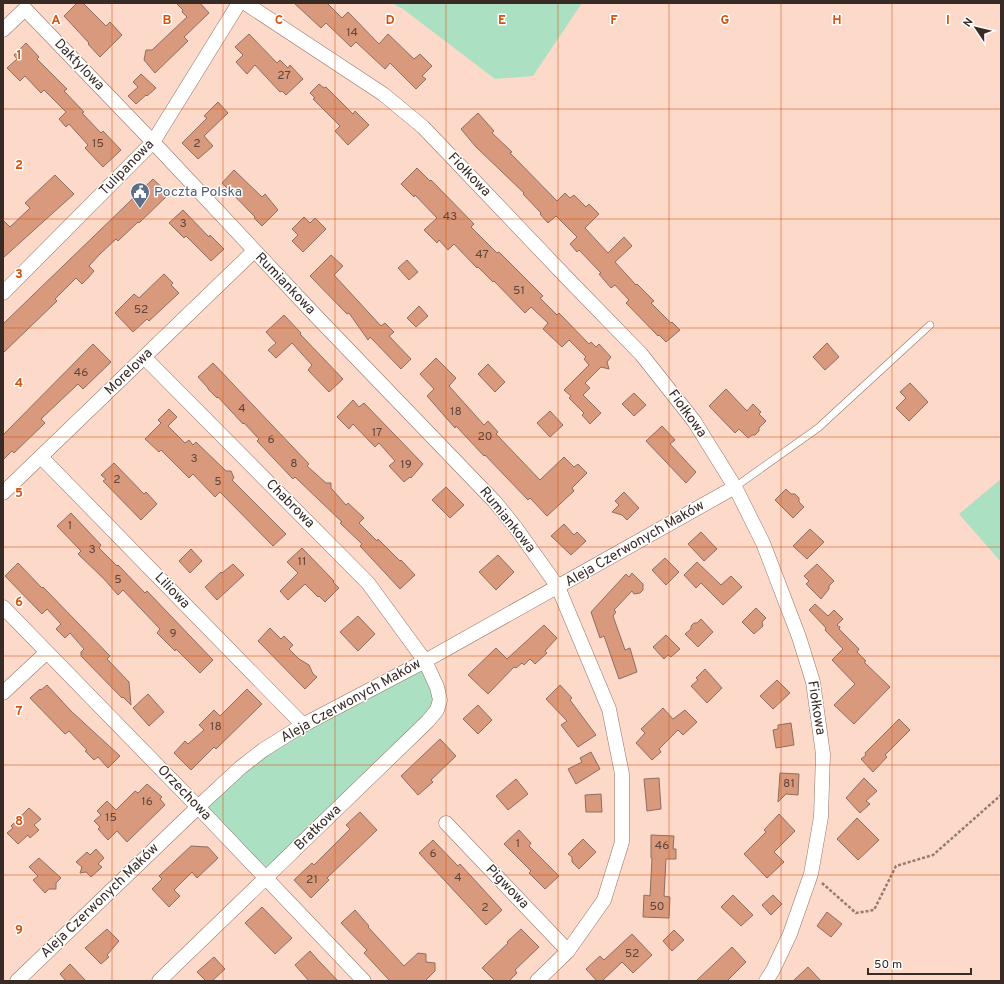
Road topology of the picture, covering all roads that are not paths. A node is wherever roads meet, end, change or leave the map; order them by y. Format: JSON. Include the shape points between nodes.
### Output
{"nodes":[{"id":1,"x":239,"y":3,"type":"edge"},
{"id":2,"x":245,"y":3,"type":"edge"},
{"id":3,"x":3,"y":30,"type":"edge"},
{"id":4,"x":153,"y":142,"type":"junction"},
{"id":5,"x":254,"y":251,"type":"junction"},
{"id":6,"x":3,"y":293,"type":"edge"},
{"id":7,"x":930,"y":325,"type":"dead end"},
{"id":8,"x":144,"y":357,"type":"junction"},
{"id":9,"x":41,"y":457,"type":"junction"},
{"id":10,"x":734,"y":487,"type":"junction"},
{"id":11,"x":3,"y":493,"type":"edge"},
{"id":12,"x":558,"y":587,"type":"junction"},
{"id":13,"x":3,"y":607,"type":"edge"},
{"id":14,"x":47,"y":652,"type":"junction"},
{"id":15,"x":425,"y":661,"type":"junction"},
{"id":16,"x":3,"y":693,"type":"edge"},
{"id":17,"x":304,"y":725,"type":"junction"},
{"id":18,"x":198,"y":807,"type":"junction"},
{"id":19,"x":446,"y":823,"type":"dead end"},
{"id":20,"x":265,"y":879,"type":"junction"},
{"id":21,"x":568,"y":951,"type":"junction"},
{"id":22,"x":163,"y":980,"type":"edge"},
{"id":23,"x":17,"y":981,"type":"edge"},
{"id":24,"x":364,"y":981,"type":"edge"},
{"id":25,"x":537,"y":981,"type":"edge"},
{"id":26,"x":766,"y":981,"type":"edge"}],
"edges":[{"from":1,"to":4,"type":"street","name":"Tulipanowa"},
{"from":2,"to":10,"type":"street","name":"Fiołkowa","via":[[383,94],[423,127],[641,354],[694,421]]},
{"from":3,"to":4,"type":"street","name":"Daktylowa","via":[[25,9]]},
{"from":4,"to":5,"type":"street","name":"Rumiankowa"},
{"from":4,"to":6,"type":"street","name":"Tulipanowa"},
{"from":5,"to":8,"type":"street","name":"Morelowa"},
{"from":5,"to":12,"type":"street","name":"Rumiankowa","via":[[495,502]]},
{"from":7,"to":10,"type":"lane","via":[[818,428]]},
{"from":8,"to":9,"type":"street","name":"Morelowa"},
{"from":8,"to":15,"type":"street","name":"Chabrowa","via":[[368,583]]},
{"from":9,"to":11,"type":"street","name":"Morelowa"},
{"from":9,"to":17,"type":"street","name":"Liliowa"},
{"from":10,"to":12,"type":"street","name":"Aleja Czerwonych Maków"},
{"from":10,"to":26,"type":"street","name":"Fiołkowa","via":[[763,543],[799,637],[813,682],[823,754],[821,817],[811,874],[790,934]]},
{"from":12,"to":15,"type":"street","name":"Aleja Czerwonych Maków"},
{"from":12,"to":21,"type":"street","name":"Rumiankowa","via":[[609,709],[622,774],[622,842],[604,900]]},
{"from":13,"to":14,"type":"street","name":"Orzechowa"},
{"from":14,"to":16,"type":"street"},
{"from":14,"to":18,"type":"street","name":"Orzechowa"},
{"from":15,"to":17,"type":"street","name":"Aleja Czerwonych Maków"},
{"from":15,"to":20,"type":"street","name":"Bratkowa","via":[[437,687],[440,700],[437,710]]},
{"from":17,"to":18,"type":"street","name":"Aleja Czerwonych Maków","via":[[263,750]]},
{"from":18,"to":20,"type":"street","name":"Orzechowa"},
{"from":18,"to":23,"type":"street","name":"Aleja Czerwonych Maków"},
{"from":19,"to":21,"type":"street","name":"Pigwowa"},
{"from":20,"to":22,"type":"street","name":"Bratkowa"},
{"from":20,"to":24,"type":"street","name":"Orzechowa"},
{"from":21,"to":25,"type":"street","name":"Rumiankowa"}]}
